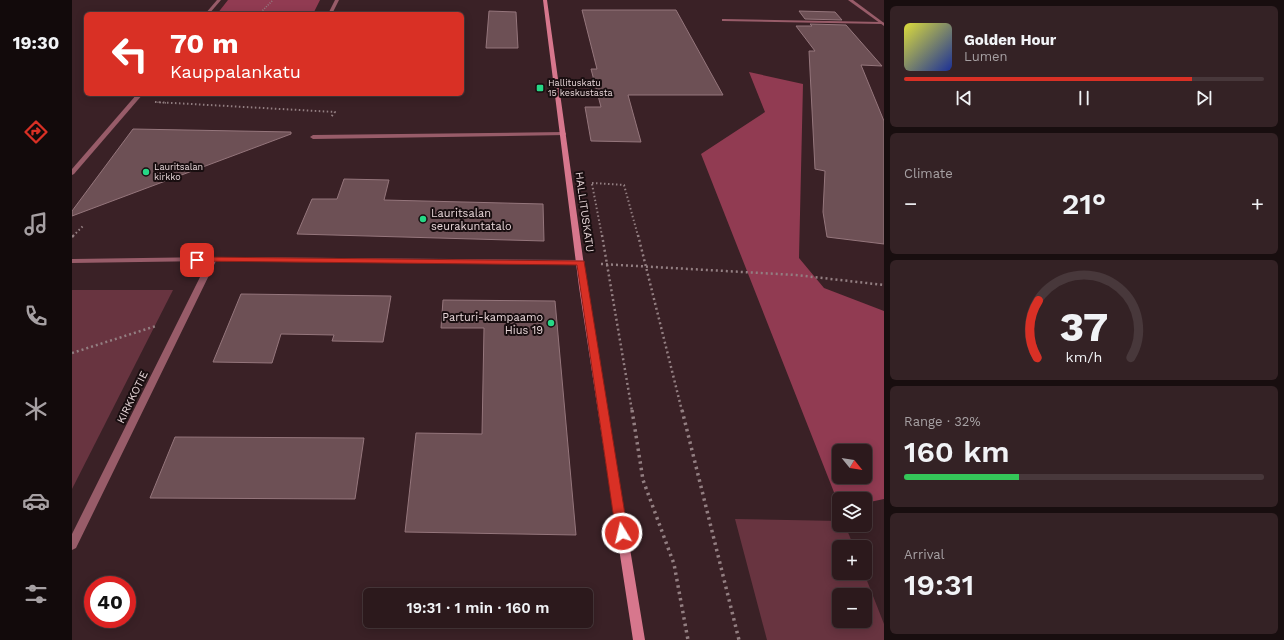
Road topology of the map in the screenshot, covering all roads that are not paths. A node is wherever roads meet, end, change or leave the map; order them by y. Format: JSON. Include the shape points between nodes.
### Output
{"nodes":[{"id":1,"x":218,"y":0,"type":"edge"},
{"id":2,"x":337,"y":0,"type":"edge"},
{"id":3,"x":545,"y":0,"type":"edge"},
{"id":4,"x":850,"y":0,"type":"edge"},
{"id":5,"x":209,"y":12,"type":"edge"},
{"id":6,"x":331,"y":12,"type":"edge"},
{"id":7,"x":724,"y":20,"type":"dead end"},
{"id":8,"x":883,"y":24,"type":"edge"},
{"id":9,"x":138,"y":96,"type":"edge"},
{"id":10,"x":564,"y":134,"type":"junction"},
{"id":11,"x":313,"y":137,"type":"road end"},
{"id":12,"x":72,"y":173,"type":"edge"},
{"id":13,"x":213,"y":260,"type":"junction"},
{"id":14,"x":72,"y":261,"type":"edge"},
{"id":15,"x":581,"y":262,"type":"junction"},
{"id":16,"x":72,"y":545,"type":"edge"},
{"id":17,"x":639,"y":640,"type":"edge"}],
"edges":[{"from":1,"to":5,"type":"street"},
{"from":2,"to":6,"type":"street"},
{"from":3,"to":10,"type":"street","name":"HALLITUSKATU"},
{"from":4,"to":8,"type":"street"},
{"from":7,"to":8,"type":"street"},
{"from":9,"to":12,"type":"street"},
{"from":10,"to":11,"type":"street"},
{"from":10,"to":15,"type":"street","name":"HALLITUSKATU"},
{"from":13,"to":14,"type":"street"},
{"from":13,"to":15,"type":"street"},
{"from":13,"to":16,"type":"street","name":"KIRKKOTIE"},
{"from":15,"to":17,"type":"street","name":"HALLITUSKATU"}]}
